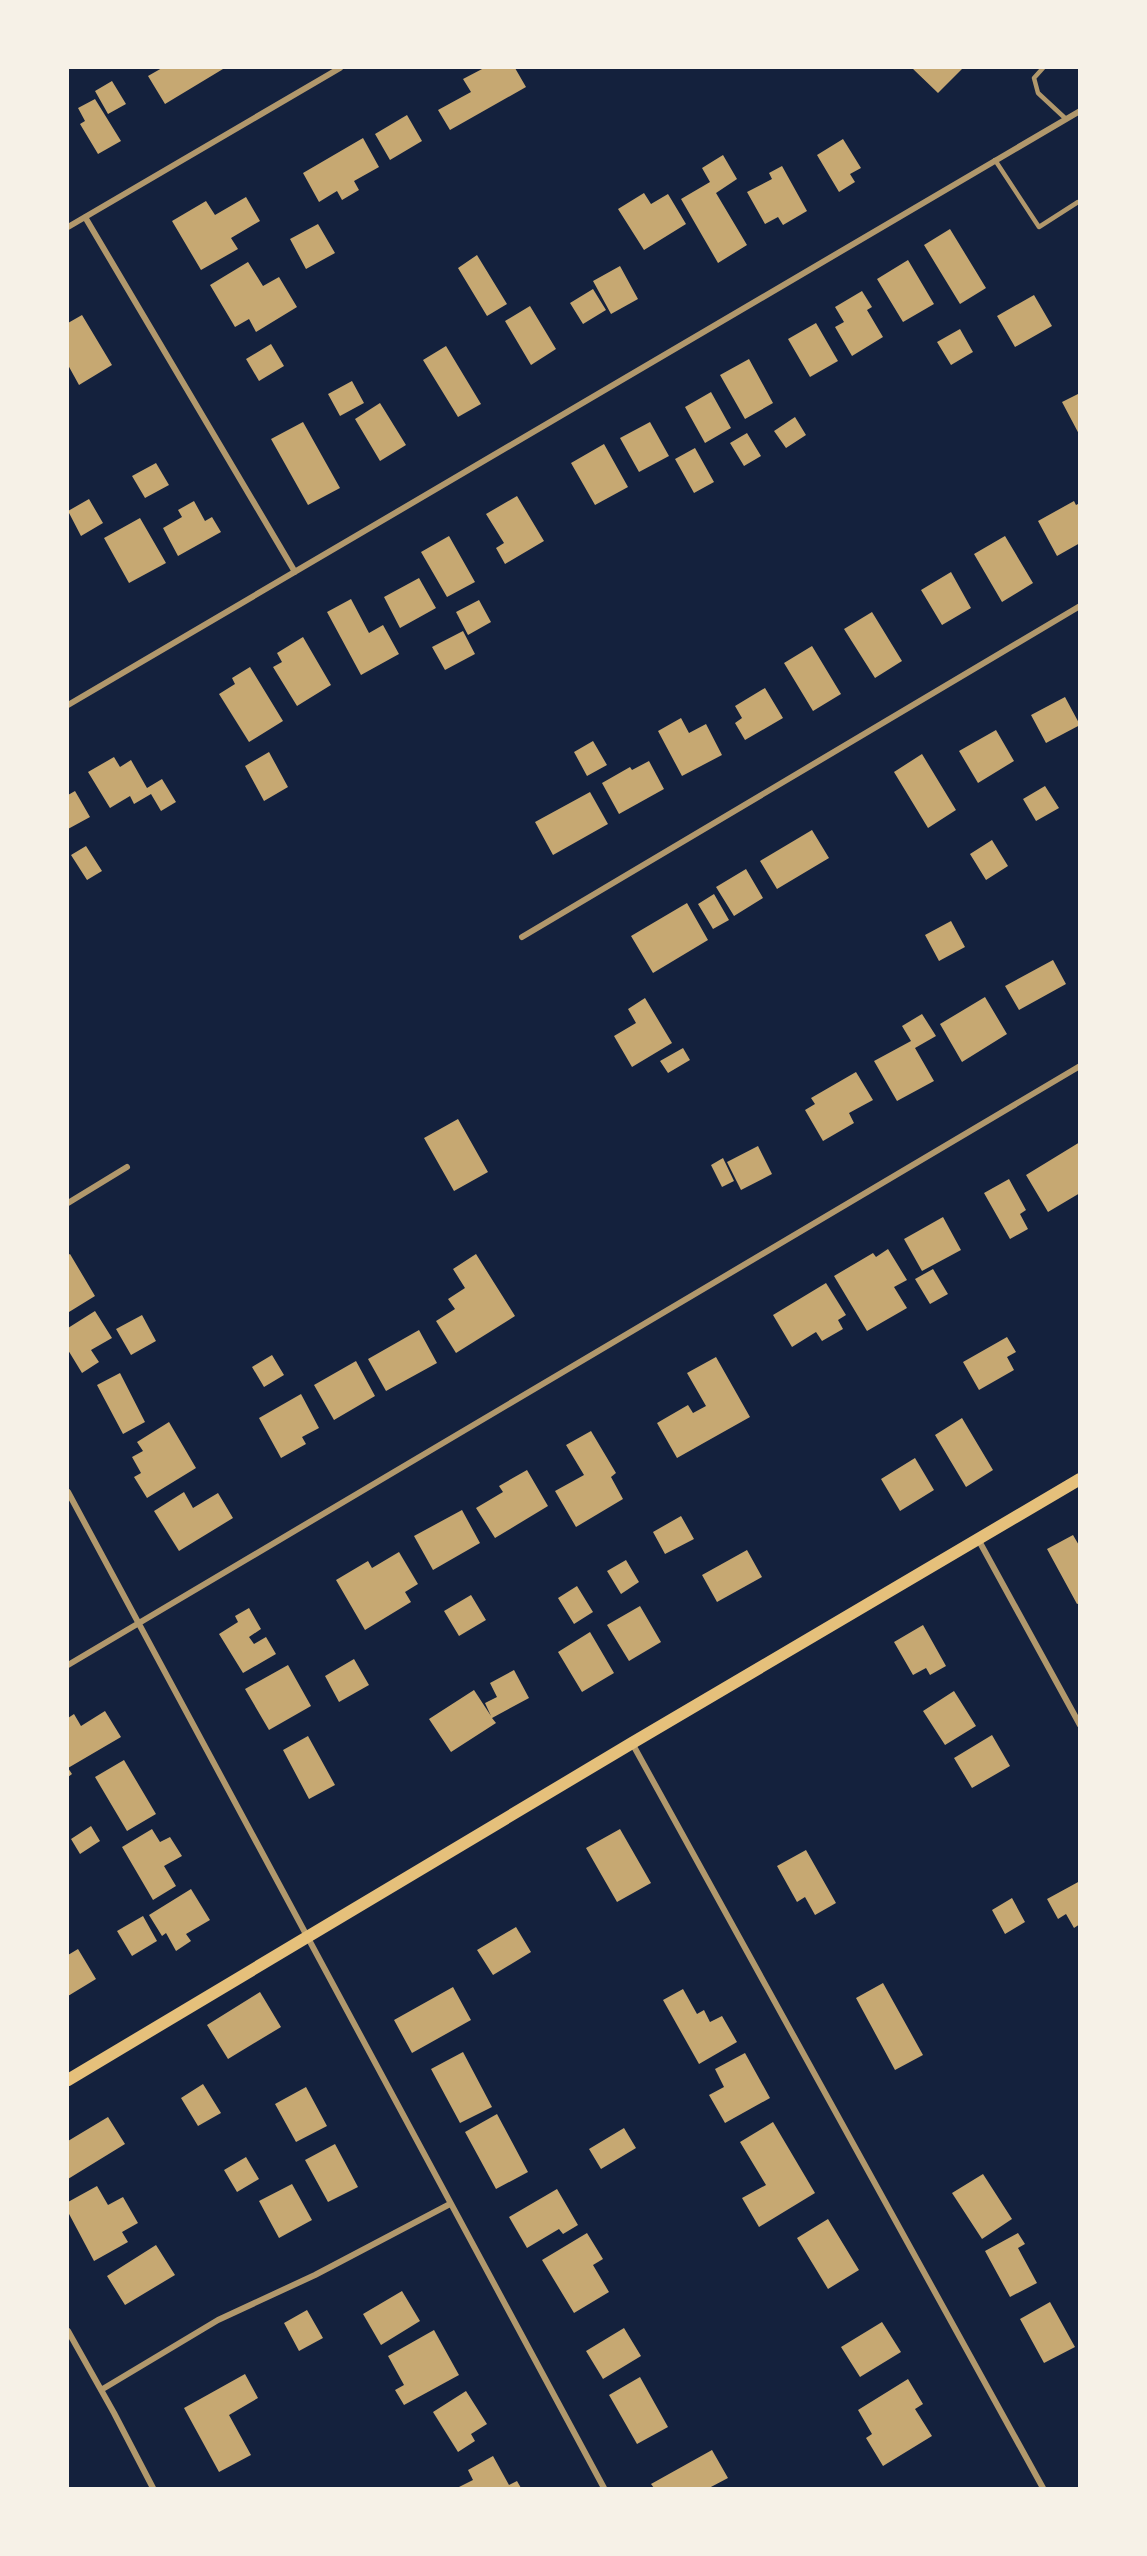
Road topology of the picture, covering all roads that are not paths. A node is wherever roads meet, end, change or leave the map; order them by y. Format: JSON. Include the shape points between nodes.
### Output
{"nodes":[{"id":1,"x":340,"y":68,"type":"edge"},
{"id":2,"x":1032,"y":68,"type":"edge"},
{"id":3,"x":1043,"y":68,"type":"edge"},
{"id":4,"x":1038,"y":73,"type":"junction"},
{"id":5,"x":1080,"y":111,"type":"edge"},
{"id":6,"x":1066,"y":119,"type":"junction"},
{"id":7,"x":995,"y":160,"type":"junction"},
{"id":8,"x":1079,"y":203,"type":"edge"},
{"id":9,"x":85,"y":217,"type":"junction"},
{"id":10,"x":68,"y":227,"type":"edge"},
{"id":11,"x":295,"y":572,"type":"junction"},
{"id":12,"x":1080,"y":606,"type":"edge"},
{"id":13,"x":68,"y":705,"type":"edge"},
{"id":14,"x":522,"y":938,"type":"dead end"},
{"id":15,"x":1080,"y":1066,"type":"edge"},
{"id":16,"x":128,"y":1167,"type":"dead end"},
{"id":17,"x":68,"y":1203,"type":"edge"},
{"id":18,"x":1080,"y":1479,"type":"edge"},
{"id":19,"x":68,"y":1492,"type":"edge"},
{"id":20,"x":978,"y":1538,"type":"junction"},
{"id":21,"x":137,"y":1622,"type":"junction"},
{"id":22,"x":68,"y":1665,"type":"edge"},
{"id":23,"x":1080,"y":1725,"type":"edge"},
{"id":24,"x":632,"y":1743,"type":"junction"},
{"id":25,"x":306,"y":1936,"type":"junction"},
{"id":26,"x":68,"y":2080,"type":"edge"},
{"id":27,"x":450,"y":2204,"type":"junction"},
{"id":28,"x":68,"y":2331,"type":"edge"},
{"id":29,"x":101,"y":2390,"type":"junction"},
{"id":30,"x":153,"y":2488,"type":"edge"},
{"id":31,"x":604,"y":2488,"type":"edge"},
{"id":32,"x":1042,"y":2488,"type":"edge"}],
"edges":[{"from":1,"to":9,"type":"street"},
{"from":2,"to":4,"type":"lane"},
{"from":3,"to":4,"type":"lane"},
{"from":4,"to":6,"type":"lane","via":[[1034,78],[1038,93]]},
{"from":5,"to":6,"type":"street"},
{"from":6,"to":7,"type":"street"},
{"from":7,"to":8,"type":"lane","via":[[1039,226]]},
{"from":7,"to":11,"type":"street"},
{"from":9,"to":10,"type":"street"},
{"from":9,"to":11,"type":"street"},
{"from":11,"to":13,"type":"street"},
{"from":12,"to":14,"type":"street"},
{"from":15,"to":21,"type":"street"},
{"from":16,"to":17,"type":"street"},
{"from":18,"to":20,"type":"main road"},
{"from":19,"to":21,"type":"street"},
{"from":20,"to":23,"type":"street"},
{"from":20,"to":24,"type":"main road"},
{"from":21,"to":22,"type":"street"},
{"from":21,"to":25,"type":"street"},
{"from":24,"to":25,"type":"main road"},
{"from":24,"to":32,"type":"street"},
{"from":25,"to":26,"type":"main road"},
{"from":25,"to":27,"type":"street"},
{"from":27,"to":29,"type":"street","via":[[315,2275],[218,2320]]},
{"from":27,"to":31,"type":"street"},
{"from":28,"to":29,"type":"street"},
{"from":29,"to":30,"type":"street"}]}
